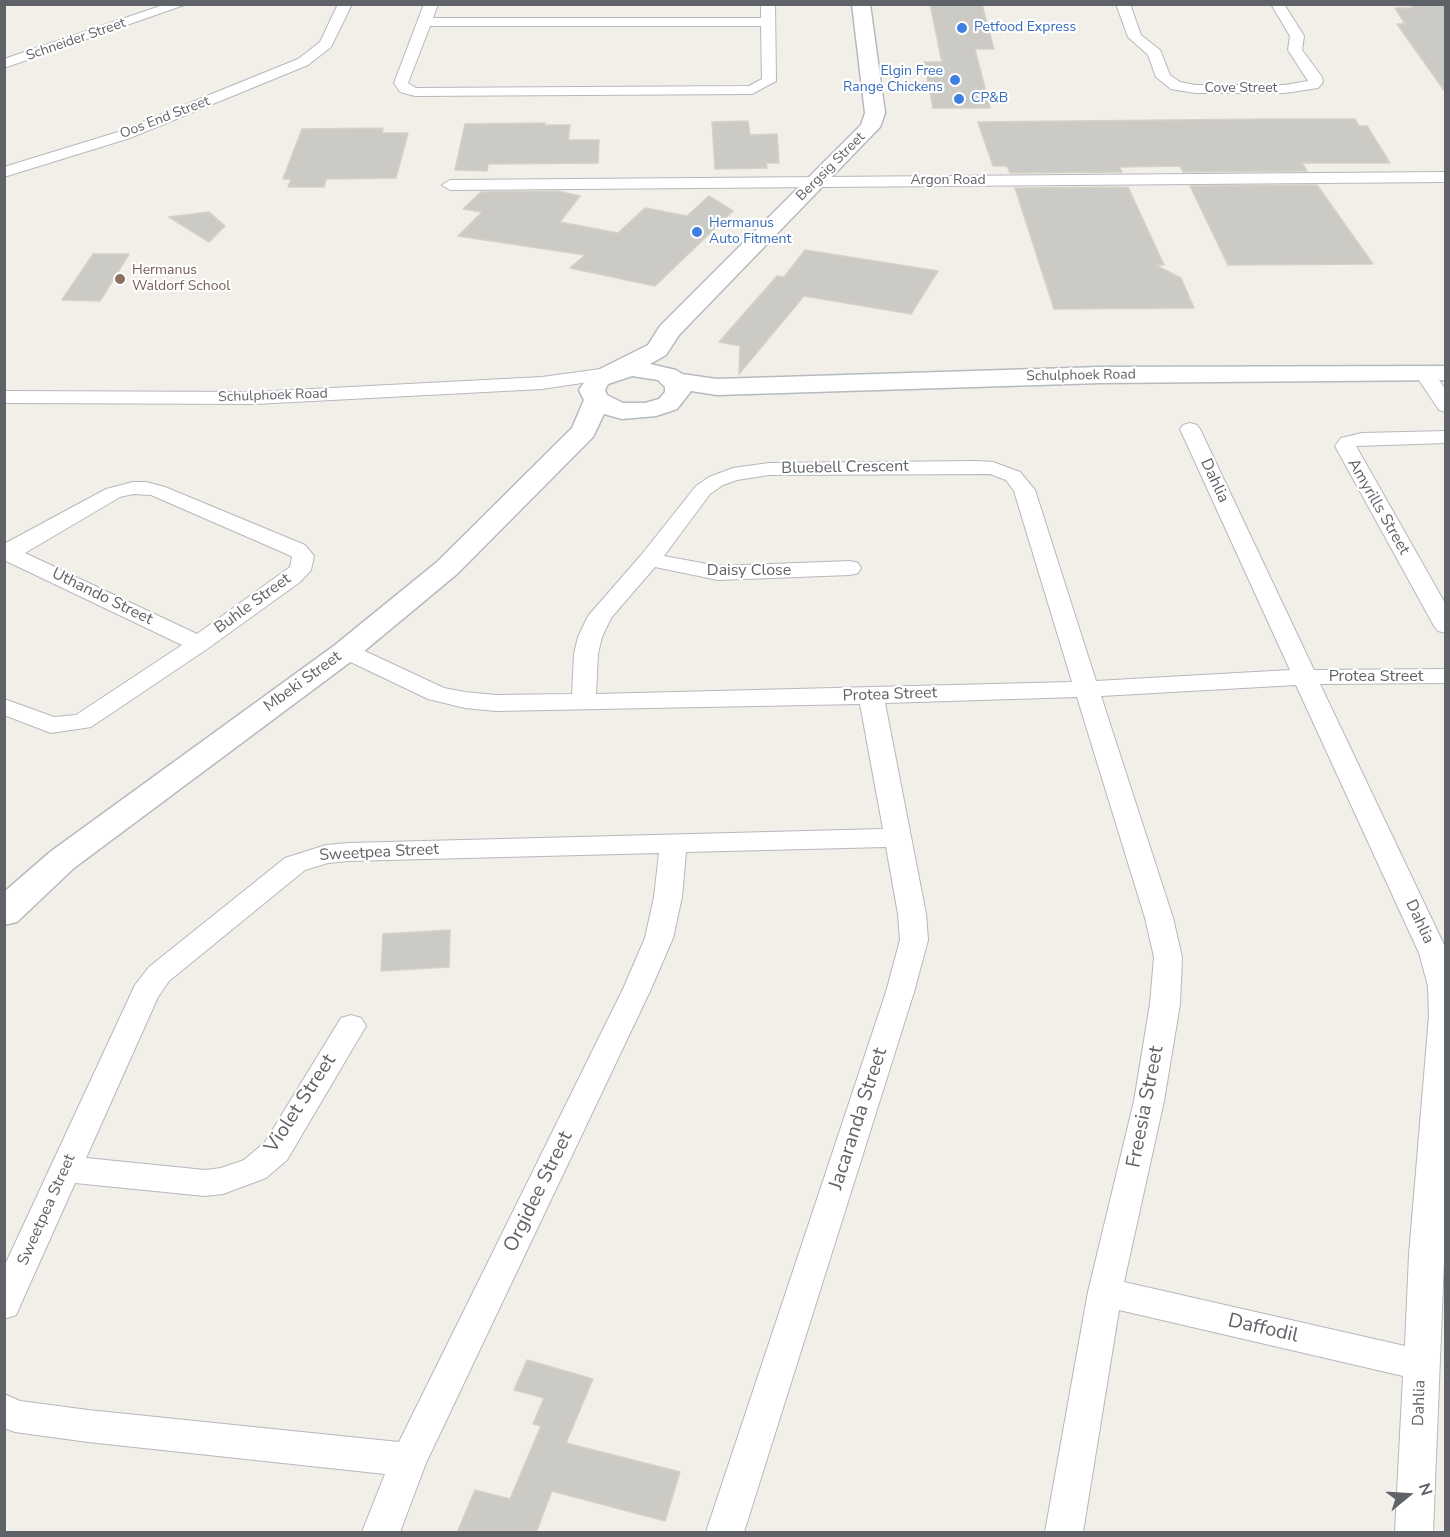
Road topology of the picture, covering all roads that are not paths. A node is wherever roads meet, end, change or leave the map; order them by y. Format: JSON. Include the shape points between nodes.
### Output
{"nodes":[{"id":1,"x":181,"y":4,"type":"edge"},
{"id":2,"x":345,"y":4,"type":"edge"},
{"id":3,"x":431,"y":4,"type":"edge"},
{"id":4,"x":768,"y":4,"type":"edge"},
{"id":5,"x":861,"y":4,"type":"edge"},
{"id":6,"x":1122,"y":4,"type":"edge"},
{"id":7,"x":1277,"y":4,"type":"edge"},
{"id":8,"x":425,"y":22,"type":"junction"},
{"id":9,"x":768,"y":22,"type":"junction"},
{"id":10,"x":4,"y":64,"type":"edge"},
{"id":11,"x":4,"y":172,"type":"edge"},
{"id":12,"x":1446,"y":177,"type":"edge"},
{"id":13,"x":816,"y":182,"type":"junction"},
{"id":14,"x":450,"y":185,"type":"dead end"},
{"id":15,"x":657,"y":350,"type":"junction"},
{"id":16,"x":614,"y":373,"type":"junction"},
{"id":17,"x":1436,"y":374,"type":"edge"},
{"id":18,"x":542,"y":383,"type":"junction"},
{"id":19,"x":672,"y":385,"type":"junction"},
{"id":20,"x":4,"y":397,"type":"edge"},
{"id":21,"x":595,"y":398,"type":"junction"},
{"id":22,"x":1446,"y":406,"type":"edge"},
{"id":23,"x":634,"y":412,"type":"junction"},
{"id":24,"x":1190,"y":429,"type":"dead end"},
{"id":25,"x":584,"y":431,"type":"junction"},
{"id":26,"x":1446,"y":437,"type":"edge"},
{"id":27,"x":7,"y":552,"type":"edge"},
{"id":28,"x":650,"y":559,"type":"junction"},
{"id":29,"x":850,"y":568,"type":"dead end"},
{"id":30,"x":1446,"y":626,"type":"edge"},
{"id":31,"x":199,"y":644,"type":"junction"},
{"id":32,"x":346,"y":651,"type":"junction"},
{"id":33,"x":1446,"y":676,"type":"edge"},
{"id":34,"x":1304,"y":677,"type":"junction"},
{"id":35,"x":1086,"y":689,"type":"junction"},
{"id":36,"x":871,"y":696,"type":"junction"},
{"id":37,"x":584,"y":700,"type":"junction"},
{"id":38,"x":4,"y":706,"type":"edge"},
{"id":39,"x":896,"y":838,"type":"junction"},
{"id":40,"x":673,"y":844,"type":"junction"},
{"id":41,"x":10,"y":899,"type":"edge"},
{"id":42,"x":351,"y":1026,"type":"dead end"},
{"id":43,"x":65,"y":1169,"type":"junction"},
{"id":44,"x":1436,"y":1257,"type":"edge"},
{"id":45,"x":1105,"y":1292,"type":"junction"},
{"id":46,"x":4,"y":1305,"type":"edge"},
{"id":47,"x":1421,"y":1365,"type":"junction"},
{"id":48,"x":4,"y":1410,"type":"edge"},
{"id":49,"x":409,"y":1460,"type":"junction"},
{"id":50,"x":381,"y":1533,"type":"edge"},
{"id":51,"x":725,"y":1533,"type":"edge"},
{"id":52,"x":1064,"y":1533,"type":"edge"},
{"id":53,"x":1414,"y":1533,"type":"edge"}],
"edges":[{"from":1,"to":10,"type":"street","name":"Schneider Street"},
{"from":2,"to":11,"type":"street","name":"Oos End Street","via":[[321,50],[290,68],[86,148]]},
{"from":3,"to":8,"type":"street"},
{"from":4,"to":9,"type":"street"},
{"from":5,"to":13,"type":"street","name":"Bergsig Street","via":[[874,117],[865,133]]},
{"from":6,"to":7,"type":"street","name":"Cove Street","via":[[1136,37],[1155,53],[1163,77],[1176,86],[1285,89],[1313,85],[1315,77],[1295,50],[1297,36]]},
{"from":8,"to":9,"type":"street"},
{"from":8,"to":9,"type":"street","via":[[401,83],[411,91],[438,93],[752,90],[769,81]]},
{"from":12,"to":13,"type":"street","name":"Argon Road"},
{"from":13,"to":14,"type":"street","name":"Argon Road"},
{"from":13,"to":15,"type":"street","name":"Bergsig Street","via":[[669,331]]},
{"from":15,"to":16,"type":"street","name":"Bergsig Street"},
{"from":15,"to":19,"type":"street"},
{"from":16,"to":18,"type":"street","name":"Schulphoek Road"},
{"from":16,"to":19,"type":"street","via":[[645,369]]},
{"from":16,"to":21,"type":"street","name":"Mbeki Street","via":[[594,385]]},
{"from":17,"to":19,"type":"street","name":"Schulphoek Road","via":[[1101,375],[717,387]]},
{"from":17,"to":22,"type":"street"},
{"from":18,"to":20,"type":"street","name":"Schulphoek Road","via":[[255,398]]},
{"from":18,"to":21,"type":"street","name":"Schulphoek Road"},
{"from":19,"to":23,"type":"street","name":"Schulphoek Road","via":[[658,408]]},
{"from":21,"to":23,"type":"street","via":[[611,408]]},
{"from":21,"to":25,"type":"street","name":"Mbeki Street"},
{"from":23,"to":25,"type":"street","name":"Mbeki Street"},
{"from":24,"to":34,"type":"street","name":"Dahlia"},
{"from":25,"to":32,"type":"street","name":"Mbeki Street","via":[[447,568]]},
{"from":26,"to":30,"type":"street","name":"Amyrills Street","via":[[1362,439],[1345,446]]},
{"from":27,"to":31,"type":"street","name":"Uthando Street"},
{"from":27,"to":31,"type":"street","name":"Buhle Street","via":[[113,493],[139,488],[158,491],[297,550],[303,556],[300,570]]},
{"from":28,"to":29,"type":"street","name":"Daisy Close","via":[[718,573]]},
{"from":28,"to":35,"type":"street","name":"Bluebell Crescent","via":[[703,490],[733,474],[769,469],[993,468],[1013,476],[1024,490]]},
{"from":28,"to":37,"type":"street","name":"Bluebell Crescent","via":[[600,616],[590,637]]},
{"from":31,"to":38,"type":"street","name":"Buhle Street","via":[[82,722],[51,725]]},
{"from":32,"to":37,"type":"street","name":"Protea Street","via":[[437,694],[465,700]]},
{"from":32,"to":41,"type":"street","name":"Mbeki Street"},
{"from":33,"to":34,"type":"street","name":"Protea Street"},
{"from":34,"to":35,"type":"street","name":"Protea Street"},
{"from":34,"to":44,"type":"street","name":"Dahlia","via":[[1433,953],[1440,977],[1444,1016]]},
{"from":35,"to":36,"type":"street","name":"Protea Street"},
{"from":35,"to":45,"type":"street","name":"Freesia Street","via":[[1160,918],[1168,957],[1165,1004],[1149,1101]]},
{"from":36,"to":37,"type":"street","name":"Protea Street"},
{"from":36,"to":39,"type":"street","name":"Jacaranda Street"},
{"from":39,"to":40,"type":"street","name":"Sweetpea Street"},
{"from":39,"to":51,"type":"street","name":"Jacaranda Street","via":[[914,940]]},
{"from":40,"to":43,"type":"street","name":"Sweetpea Street","via":[[348,852],[295,864],[159,974],[145,993]]},
{"from":40,"to":49,"type":"street","name":"Orgidee Street","via":[[659,938]]},
{"from":42,"to":43,"type":"street","name":"Violet Street","via":[[276,1151],[244,1175],[205,1183]]},
{"from":43,"to":46,"type":"street","name":"Sweetpea Street"},
{"from":44,"to":47,"type":"street","name":"Dahlia"},
{"from":45,"to":47,"type":"street","name":"Daffodil"},
{"from":45,"to":52,"type":"street","name":"Freesia Street"},
{"from":47,"to":53,"type":"street","name":"Dahlia"},
{"from":48,"to":49,"type":"street","via":[[15,1416],[88,1426]]},
{"from":49,"to":50,"type":"street","name":"Orgidee Street"}]}
